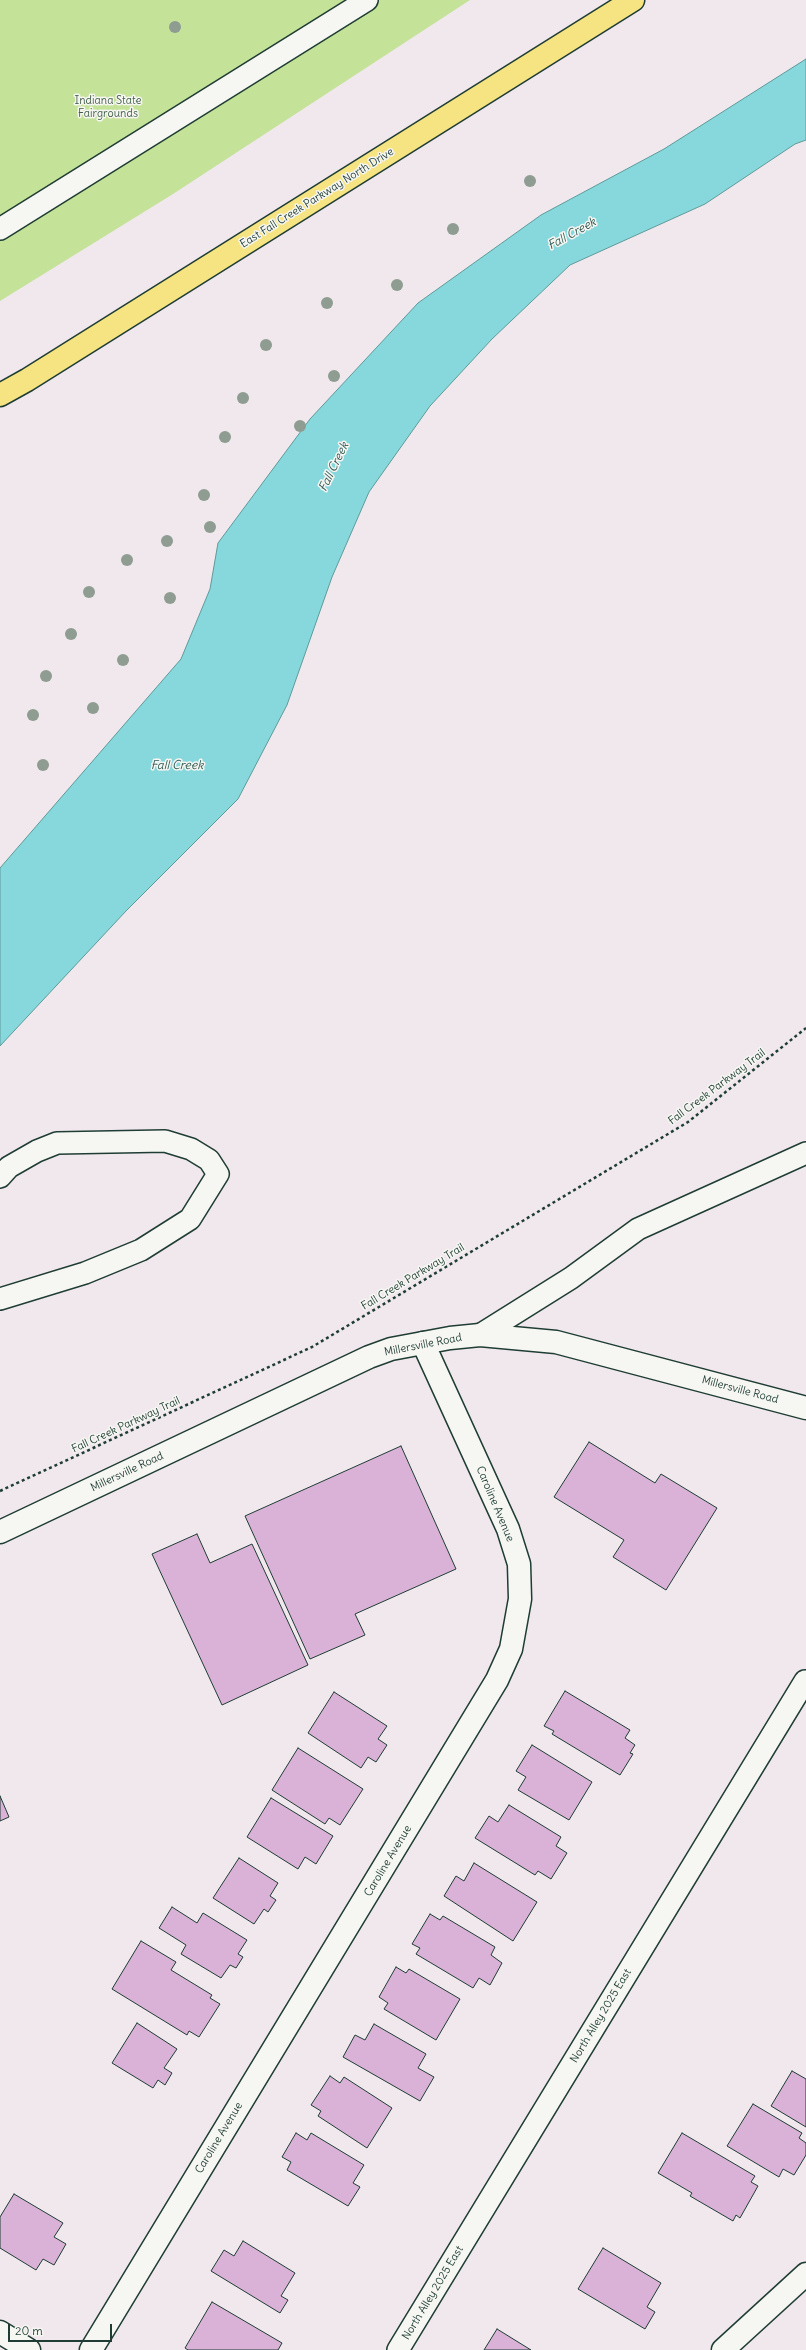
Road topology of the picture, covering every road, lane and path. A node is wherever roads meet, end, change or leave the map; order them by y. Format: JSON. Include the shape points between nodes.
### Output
{"nodes":[{"id":1,"x":367,"y":0,"type":"edge"},
{"id":2,"x":633,"y":0,"type":"edge"},
{"id":3,"x":0,"y":229,"type":"edge"},
{"id":4,"x":0,"y":395,"type":"edge"},
{"id":5,"x":806,"y":1028,"type":"edge"},
{"id":6,"x":806,"y":1154,"type":"edge"},
{"id":7,"x":0,"y":1177,"type":"edge"},
{"id":8,"x":0,"y":1299,"type":"edge"},
{"id":9,"x":480,"y":1335,"type":"junction"},
{"id":10,"x":424,"y":1343,"type":"junction"},
{"id":11,"x":806,"y":1408,"type":"edge"},
{"id":12,"x":0,"y":1491,"type":"edge"},
{"id":13,"x":0,"y":1532,"type":"edge"},
{"id":14,"x":805,"y":1682,"type":"dead end"},
{"id":15,"x":806,"y":2274,"type":"edge"},
{"id":16,"x":0,"y":2332,"type":"edge"},
{"id":17,"x":29,"y":2350,"type":"edge"},
{"id":18,"x":90,"y":2350,"type":"edge"},
{"id":19,"x":398,"y":2350,"type":"edge"},
{"id":20,"x":722,"y":2350,"type":"edge"}],
"edges":[{"from":1,"to":3,"type":"lane"},
{"from":2,"to":4,"type":"main road","name":"East Fall Creek Parkway North Drive"},
{"from":5,"to":12,"type":"path","name":"Fall Creek Parkway Trail","via":[[688,1122],[312,1347]]},
{"from":6,"to":9,"type":"lane","via":[[638,1229],[571,1278]]},
{"from":7,"to":8,"type":"lane","via":[[9,1167],[57,1143],[165,1141],[191,1149],[209,1160],[218,1174],[190,1219],[141,1250],[85,1273]]},
{"from":9,"to":10,"type":"street","name":"Millersville Road"},
{"from":9,"to":11,"type":"street","name":"Millersville Road","via":[[556,1342]]},
{"from":10,"to":13,"type":"street","name":"Millersville Road","via":[[391,1349],[369,1357]]},
{"from":10,"to":18,"type":"street","name":"Caroline Avenue","via":[[508,1529],[519,1564],[520,1599],[511,1649],[493,1687]]},
{"from":14,"to":19,"type":"lane","name":"North Alley 2025 East"},
{"from":15,"to":20,"type":"street"},
{"from":16,"to":17,"type":"street"}]}
